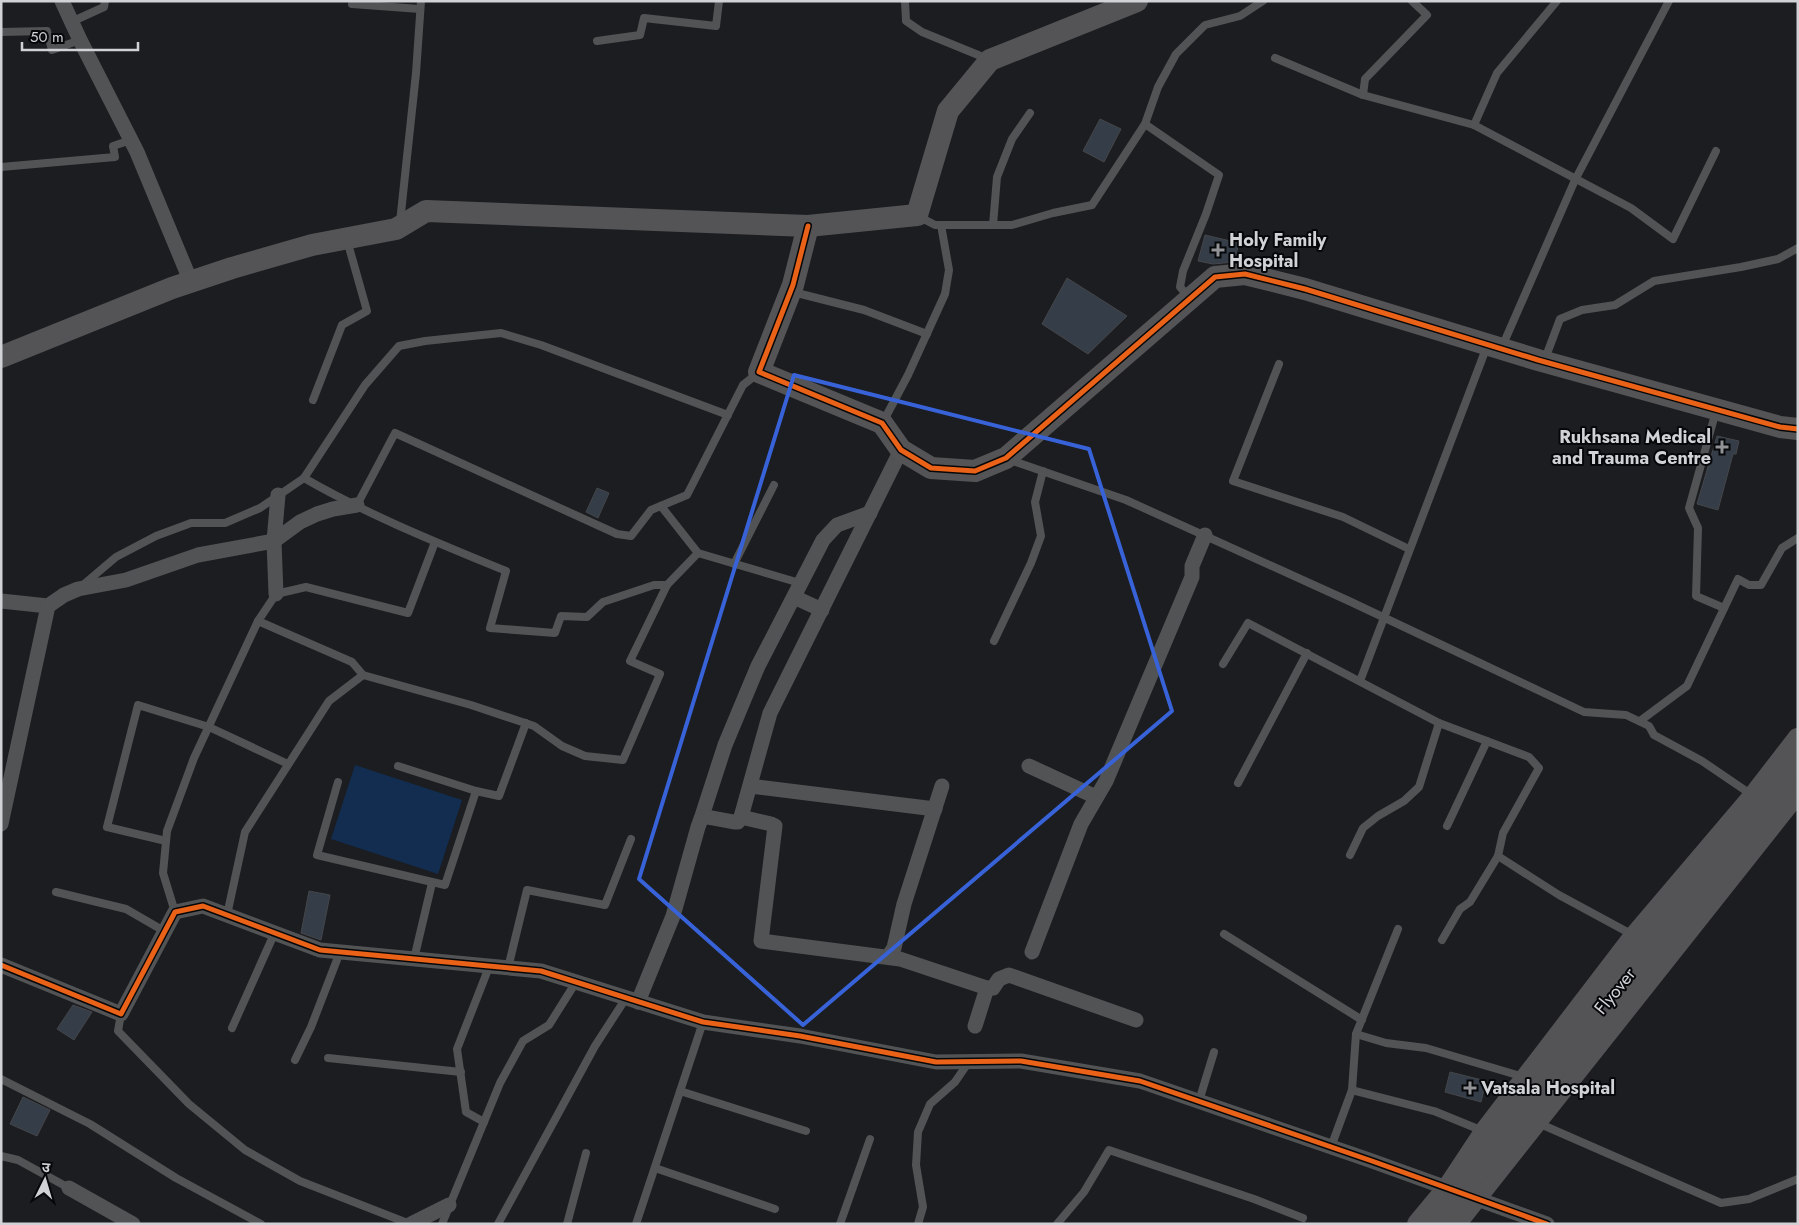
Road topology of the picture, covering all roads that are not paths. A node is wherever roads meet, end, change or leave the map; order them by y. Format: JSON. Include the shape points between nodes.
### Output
{"nodes":[{"id":1,"x":62,"y":1,"type":"edge"},
{"id":2,"x":105,"y":1,"type":"edge"},
{"id":3,"x":719,"y":1,"type":"edge"},
{"id":4,"x":1137,"y":1,"type":"edge"},
{"id":5,"x":1263,"y":1,"type":"edge"},
{"id":6,"x":1412,"y":1,"type":"edge"},
{"id":7,"x":1558,"y":1,"type":"edge"},
{"id":8,"x":1669,"y":1,"type":"edge"},
{"id":9,"x":903,"y":2,"type":"edge"},
{"id":10,"x":352,"y":4,"type":"dead end"},
{"id":11,"x":420,"y":5,"type":"edge"},
{"id":12,"x":71,"y":22,"type":"junction"},
{"id":13,"x":1,"y":32,"type":"edge"},
{"id":14,"x":80,"y":40,"type":"junction"},
{"id":15,"x":597,"y":41,"type":"dead end"},
{"id":16,"x":1276,"y":58,"type":"dead end"},
{"id":17,"x":990,"y":60,"type":"junction"},
{"id":18,"x":1362,"y":95,"type":"junction"},
{"id":19,"x":1030,"y":114,"type":"dead end"},
{"id":20,"x":1145,"y":124,"type":"junction"},
{"id":21,"x":1474,"y":125,"type":"junction"},
{"id":22,"x":131,"y":140,"type":"junction"},
{"id":23,"x":1716,"y":152,"type":"dead end"},
{"id":24,"x":1,"y":167,"type":"edge"},
{"id":25,"x":1575,"y":180,"type":"junction"},
{"id":26,"x":917,"y":215,"type":"junction"},
{"id":27,"x":941,"y":225,"type":"junction"},
{"id":28,"x":993,"y":225,"type":"junction"},
{"id":29,"x":808,"y":226,"type":"junction"},
{"id":30,"x":400,"y":227,"type":"junction"},
{"id":31,"x":347,"y":239,"type":"junction"},
{"id":32,"x":1798,"y":248,"type":"edge"},
{"id":33,"x":191,"y":282,"type":"junction"},
{"id":34,"x":790,"y":291,"type":"junction"},
{"id":35,"x":1190,"y":298,"type":"junction"},
{"id":36,"x":927,"y":334,"type":"junction"},
{"id":37,"x":1494,"y":346,"type":"junction"},
{"id":38,"x":1,"y":357,"type":"edge"},
{"id":39,"x":1544,"y":361,"type":"junction"},
{"id":40,"x":1279,"y":364,"type":"dead end"},
{"id":41,"x":759,"y":372,"type":"junction"},
{"id":42,"x":314,"y":400,"type":"dead end"},
{"id":43,"x":1717,"y":409,"type":"junction"},
{"id":44,"x":728,"y":415,"type":"junction"},
{"id":45,"x":882,"y":423,"type":"junction"},
{"id":46,"x":1798,"y":429,"type":"edge"},
{"id":47,"x":902,"y":450,"type":"junction"},
{"id":48,"x":1006,"y":458,"type":"junction"},
{"id":49,"x":1043,"y":471,"type":"junction"},
{"id":50,"x":304,"y":478,"type":"junction"},
{"id":51,"x":774,"y":485,"type":"dead end"},
{"id":52,"x":278,"y":494,"type":"junction"},
{"id":53,"x":358,"y":505,"type":"junction"},
{"id":54,"x":661,"y":506,"type":"junction"},
{"id":55,"x":870,"y":513,"type":"junction"},
{"id":56,"x":1205,"y":536,"type":"junction"},
{"id":57,"x":1798,"y":538,"type":"edge"},
{"id":58,"x":274,"y":541,"type":"junction"},
{"id":59,"x":435,"y":542,"type":"junction"},
{"id":60,"x":1409,"y":549,"type":"junction"},
{"id":61,"x":698,"y":553,"type":"junction"},
{"id":62,"x":734,"y":564,"type":"junction"},
{"id":63,"x":793,"y":581,"type":"dead end"},
{"id":64,"x":667,"y":585,"type":"junction"},
{"id":65,"x":78,"y":589,"type":"junction"},
{"id":66,"x":276,"y":594,"type":"junction"},
{"id":67,"x":794,"y":597,"type":"junction"},
{"id":68,"x":1,"y":601,"type":"edge"},
{"id":69,"x":48,"y":606,"type":"junction"},
{"id":70,"x":1724,"y":608,"type":"junction"},
{"id":71,"x":822,"y":610,"type":"junction"},
{"id":72,"x":1383,"y":617,"type":"junction"},
{"id":73,"x":258,"y":621,"type":"junction"},
{"id":74,"x":994,"y":641,"type":"dead end"},
{"id":75,"x":1307,"y":654,"type":"junction"},
{"id":76,"x":1223,"y":664,"type":"dead end"},
{"id":77,"x":363,"y":675,"type":"junction"},
{"id":78,"x":1360,"y":681,"type":"junction"},
{"id":79,"x":1640,"y":721,"type":"junction"},
{"id":80,"x":526,"y":723,"type":"junction"},
{"id":81,"x":1439,"y":723,"type":"junction"},
{"id":82,"x":208,"y":727,"type":"junction"},
{"id":83,"x":1798,"y":739,"type":"edge"},
{"id":84,"x":1487,"y":741,"type":"junction"},
{"id":85,"x":1798,"y":762,"type":"edge"},
{"id":86,"x":288,"y":764,"type":"junction"},
{"id":87,"x":398,"y":766,"type":"dead end"},
{"id":88,"x":1029,"y":766,"type":"dead end"},
{"id":89,"x":338,"y":782,"type":"dead end"},
{"id":90,"x":1238,"y":782,"type":"dead end"},
{"id":91,"x":750,"y":786,"type":"junction"},
{"id":92,"x":942,"y":786,"type":"dead end"},
{"id":93,"x":476,"y":791,"type":"junction"},
{"id":94,"x":1798,"y":791,"type":"edge"},
{"id":95,"x":1754,"y":796,"type":"junction"},
{"id":96,"x":1096,"y":797,"type":"junction"},
{"id":97,"x":935,"y":809,"type":"junction"},
{"id":98,"x":741,"y":817,"type":"junction"},
{"id":99,"x":701,"y":819,"type":"junction"},
{"id":100,"x":1,"y":824,"type":"edge"},
{"id":101,"x":1447,"y":826,"type":"dead end"},
{"id":102,"x":631,"y":839,"type":"dead end"},
{"id":103,"x":166,"y":842,"type":"junction"},
{"id":104,"x":1350,"y":855,"type":"dead end"},
{"id":105,"x":1498,"y":856,"type":"junction"},
{"id":106,"x":432,"y":883,"type":"junction"},
{"id":107,"x":56,"y":892,"type":"dead end"},
{"id":108,"x":175,"y":912,"type":"junction"},
{"id":109,"x":227,"y":915,"type":"junction"},
{"id":110,"x":1398,"y":928,"type":"dead end"},
{"id":111,"x":164,"y":931,"type":"junction"},
{"id":112,"x":275,"y":932,"type":"junction"},
{"id":113,"x":1224,"y":934,"type":"dead end"},
{"id":114,"x":1634,"y":936,"type":"junction"},
{"id":115,"x":1442,"y":940,"type":"dead end"},
{"id":116,"x":340,"y":952,"type":"junction"},
{"id":117,"x":1032,"y":952,"type":"dead end"},
{"id":118,"x":888,"y":957,"type":"junction"},
{"id":119,"x":414,"y":959,"type":"junction"},
{"id":120,"x":1,"y":965,"type":"edge"},
{"id":121,"x":489,"y":966,"type":"junction"},
{"id":122,"x":508,"y":968,"type":"junction"},
{"id":123,"x":576,"y":982,"type":"junction"},
{"id":124,"x":987,"y":988,"type":"junction"},
{"id":125,"x":632,"y":1000,"type":"junction"},
{"id":126,"x":120,"y":1014,"type":"junction"},
{"id":127,"x":1136,"y":1020,"type":"dead end"},
{"id":128,"x":1362,"y":1020,"type":"junction"},
{"id":129,"x":703,"y":1022,"type":"junction"},
{"id":130,"x":975,"y":1026,"type":"dead end"},
{"id":131,"x":232,"y":1028,"type":"dead end"},
{"id":132,"x":1356,"y":1034,"type":"junction"},
{"id":133,"x":1214,"y":1052,"type":"dead end"},
{"id":134,"x":328,"y":1058,"type":"dead end"},
{"id":135,"x":295,"y":1060,"type":"dead end"},
{"id":136,"x":969,"y":1061,"type":"junction"},
{"id":137,"x":461,"y":1072,"type":"junction"},
{"id":138,"x":1526,"y":1078,"type":"junction"},
{"id":139,"x":1,"y":1079,"type":"edge"},
{"id":140,"x":1352,"y":1090,"type":"junction"},
{"id":141,"x":680,"y":1091,"type":"junction"},
{"id":142,"x":1199,"y":1101,"type":"junction"},
{"id":143,"x":484,"y":1122,"type":"junction"},
{"id":144,"x":1534,"y":1122,"type":"junction"},
{"id":145,"x":806,"y":1131,"type":"dead end"},
{"id":146,"x":1485,"y":1132,"type":"junction"},
{"id":147,"x":870,"y":1139,"type":"dead end"},
{"id":148,"x":1331,"y":1147,"type":"junction"},
{"id":149,"x":586,"y":1153,"type":"dead end"},
{"id":150,"x":1,"y":1156,"type":"edge"},
{"id":151,"x":655,"y":1168,"type":"junction"},
{"id":152,"x":1798,"y":1179,"type":"edge"},
{"id":153,"x":69,"y":1188,"type":"joint"},
{"id":154,"x":1448,"y":1188,"type":"junction"},
{"id":155,"x":1475,"y":1198,"type":"junction"},
{"id":156,"x":450,"y":1205,"type":"junction"},
{"id":157,"x":775,"y":1209,"type":"dead end"},
{"id":158,"x":1303,"y":1218,"type":"dead end"},
{"id":159,"x":133,"y":1224,"type":"edge"},
{"id":160,"x":261,"y":1224,"type":"edge"},
{"id":161,"x":410,"y":1224,"type":"edge"},
{"id":162,"x":442,"y":1224,"type":"edge"},
{"id":163,"x":498,"y":1224,"type":"edge"},
{"id":164,"x":567,"y":1224,"type":"edge"},
{"id":165,"x":636,"y":1224,"type":"edge"},
{"id":166,"x":840,"y":1224,"type":"edge"},
{"id":167,"x":918,"y":1224,"type":"edge"},
{"id":168,"x":1057,"y":1224,"type":"edge"},
{"id":169,"x":1418,"y":1224,"type":"edge"},
{"id":170,"x":1437,"y":1224,"type":"edge"},
{"id":171,"x":1454,"y":1224,"type":"edge"},
{"id":172,"x":1547,"y":1224,"type":"edge"}],
"edges":[{"from":1,"to":12,"type":"street"},
{"from":2,"to":12,"type":"lane","via":[[104,7]]},
{"from":3,"to":15,"type":"lane","via":[[716,26],[644,18],[640,35]]},
{"from":4,"to":17,"type":"street"},
{"from":5,"to":20,"type":"lane","via":[[1240,16],[1206,25],[1176,54],[1158,87]]},
{"from":6,"to":18,"type":"lane","via":[[1427,15],[1365,79]]},
{"from":7,"to":21,"type":"lane","via":[[1497,73]]},
{"from":8,"to":25,"type":"lane"},
{"from":9,"to":17,"type":"lane","via":[[906,21],[922,32]]},
{"from":10,"to":11,"type":"lane"},
{"from":11,"to":30,"type":"lane"},
{"from":12,"to":14,"type":"street"},
{"from":13,"to":14,"type":"lane","via":[[47,31],[52,50]]},
{"from":14,"to":22,"type":"street"},
{"from":16,"to":18,"type":"lane"},
{"from":17,"to":26,"type":"street","via":[[948,111]]},
{"from":18,"to":21,"type":"lane"},
{"from":19,"to":28,"type":"lane","via":[[1012,139],[997,177]]},
{"from":20,"to":28,"type":"lane","via":[[1092,205],[1012,225]]},
{"from":20,"to":35,"type":"lane","via":[[1219,175],[1183,271],[1180,287]]},
{"from":21,"to":25,"type":"lane"},
{"from":22,"to":24,"type":"lane","via":[[114,146],[115,157]]},
{"from":22,"to":33,"type":"street"},
{"from":23,"to":25,"type":"lane","via":[[1673,239],[1631,208]]},
{"from":25,"to":37,"type":"lane"},
{"from":26,"to":27,"type":"lane"},
{"from":26,"to":29,"type":"street"},
{"from":27,"to":28,"type":"lane"},
{"from":27,"to":36,"type":"lane","via":[[949,270],[945,294]]},
{"from":29,"to":30,"type":"street","via":[[426,210]]},
{"from":29,"to":34,"type":"street"},
{"from":30,"to":31,"type":"street"},
{"from":31,"to":33,"type":"street","via":[[294,250]]},
{"from":31,"to":42,"type":"lane","via":[[367,311],[342,325]]},
{"from":32,"to":39,"type":"lane","via":[[1778,260],[1654,281],[1615,305],[1582,310],[1560,319]]},
{"from":33,"to":38,"type":"street"},
{"from":34,"to":36,"type":"lane","via":[[864,310]]},
{"from":34,"to":41,"type":"street"},
{"from":35,"to":37,"type":"street","via":[[1215,277],[1245,274],[1305,288]]},
{"from":35,"to":48,"type":"street"},
{"from":36,"to":45,"type":"lane"},
{"from":37,"to":39,"type":"street"},
{"from":37,"to":60,"type":"lane"},
{"from":39,"to":43,"type":"street"},
{"from":40,"to":60,"type":"lane","via":[[1233,481],[1343,517]]},
{"from":41,"to":44,"type":"lane","via":[[743,385]]},
{"from":41,"to":45,"type":"street"},
{"from":43,"to":46,"type":"street"},
{"from":43,"to":70,"type":"lane","via":[[1689,508],[1698,528],[1696,596]]},
{"from":44,"to":50,"type":"lane","via":[[501,333],[425,341],[400,346],[388,359],[366,385]]},
{"from":44,"to":54,"type":"lane","via":[[687,495]]},
{"from":45,"to":47,"type":"street"},
{"from":47,"to":48,"type":"street","via":[[930,468],[975,471]]},
{"from":47,"to":55,"type":"street"},
{"from":48,"to":49,"type":"lane"},
{"from":49,"to":56,"type":"lane","via":[[1126,500]]},
{"from":49,"to":74,"type":"lane","via":[[1035,502],[1041,536]]},
{"from":50,"to":52,"type":"lane"},
{"from":50,"to":53,"type":"lane"},
{"from":51,"to":62,"type":"lane"},
{"from":52,"to":58,"type":"street"},
{"from":52,"to":65,"type":"lane","via":[[260,508],[225,523],[191,523],[156,536],[116,558]]},
{"from":53,"to":54,"type":"lane","via":[[395,433],[617,534],[631,536],[651,510]]},
{"from":53,"to":58,"type":"street","via":[[317,514]]},
{"from":53,"to":59,"type":"lane"},
{"from":54,"to":61,"type":"lane"},
{"from":55,"to":67,"type":"street","via":[[837,524],[823,540]]},
{"from":55,"to":71,"type":"street"},
{"from":56,"to":72,"type":"lane"},
{"from":56,"to":96,"type":"street","via":[[1192,566],[1192,577],[1106,781]]},
{"from":57,"to":70,"type":"lane","via":[[1782,548],[1761,585],[1749,585],[1738,579]]},
{"from":58,"to":65,"type":"street","via":[[198,554],[126,580]]},
{"from":58,"to":66,"type":"street"},
{"from":59,"to":64,"type":"lane","via":[[506,571],[490,628],[555,633],[561,616],[587,617],[602,602],[654,585]]},
{"from":59,"to":66,"type":"lane","via":[[408,613],[306,587]]},
{"from":60,"to":72,"type":"lane"},
{"from":61,"to":62,"type":"lane"},
{"from":61,"to":64,"type":"lane"},
{"from":62,"to":63,"type":"lane"},
{"from":64,"to":80,"type":"lane","via":[[630,661],[660,674],[623,760],[585,756]]},
{"from":65,"to":69,"type":"street"},
{"from":66,"to":73,"type":"lane"},
{"from":67,"to":71,"type":"street"},
{"from":67,"to":99,"type":"street","via":[[758,666],[728,736]]},
{"from":68,"to":69,"type":"street"},
{"from":69,"to":100,"type":"street"},
{"from":70,"to":79,"type":"lane","via":[[1687,686]]},
{"from":71,"to":91,"type":"street","via":[[770,713]]},
{"from":72,"to":78,"type":"lane"},
{"from":72,"to":79,"type":"lane","via":[[1584,712],[1626,715]]},
{"from":73,"to":77,"type":"lane","via":[[352,662]]},
{"from":73,"to":82,"type":"lane"},
{"from":75,"to":76,"type":"lane","via":[[1248,623]]},
{"from":75,"to":78,"type":"lane"},
{"from":75,"to":90,"type":"lane"},
{"from":77,"to":80,"type":"lane"},
{"from":77,"to":86,"type":"lane","via":[[328,701]]},
{"from":78,"to":81,"type":"lane"},
{"from":79,"to":95,"type":"lane","via":[[1649,726],[1654,735],[1702,761]]},
{"from":80,"to":93,"type":"lane","via":[[499,796]]},
{"from":81,"to":84,"type":"lane"},
{"from":81,"to":104,"type":"lane","via":[[1420,787],[1363,828]]},
{"from":82,"to":86,"type":"lane"},
{"from":82,"to":103,"type":"lane","via":[[167,831]]},
{"from":82,"to":103,"type":"lane","via":[[138,705],[107,827]]},
{"from":83,"to":95,"type":"street"},
{"from":84,"to":101,"type":"lane"},
{"from":84,"to":105,"type":"lane","via":[[1529,757],[1539,768],[1503,833]]},
{"from":85,"to":170,"type":"street","name":"Flyover","bridge":true,"via":[[1581,1034]]},
{"from":86,"to":109,"type":"lane","via":[[245,832]]},
{"from":87,"to":93,"type":"lane"},
{"from":88,"to":96,"type":"street"},
{"from":89,"to":106,"type":"lane","via":[[317,855]]},
{"from":91,"to":97,"type":"street"},
{"from":91,"to":98,"type":"street"},
{"from":92,"to":97,"type":"street"},
{"from":93,"to":106,"type":"lane","via":[[444,885]]},
{"from":94,"to":144,"type":"street"},
{"from":95,"to":114,"type":"street"},
{"from":96,"to":117,"type":"street","via":[[1081,824]]},
{"from":97,"to":118,"type":"street","via":[[904,904],[894,948]]},
{"from":98,"to":99,"type":"street","via":[[738,822]]},
{"from":98,"to":118,"type":"street","via":[[775,826],[761,941]]},
{"from":99,"to":125,"type":"street","via":[[673,916]]},
{"from":102,"to":122,"type":"lane","via":[[605,905],[528,890]]},
{"from":103,"to":108,"type":"lane","via":[[163,873]]},
{"from":105,"to":114,"type":"lane"},
{"from":105,"to":115,"type":"lane"},
{"from":106,"to":119,"type":"lane"},
{"from":107,"to":111,"type":"lane","via":[[126,909]]},
{"from":108,"to":109,"type":"street","via":[[203,906]]},
{"from":108,"to":111,"type":"street"},
{"from":109,"to":112,"type":"street"},
{"from":110,"to":128,"type":"lane"},
{"from":111,"to":126,"type":"street"},
{"from":112,"to":116,"type":"street","via":[[320,950]]},
{"from":112,"to":131,"type":"lane"},
{"from":113,"to":128,"type":"lane"},
{"from":114,"to":138,"type":"street"},
{"from":116,"to":119,"type":"street"},
{"from":116,"to":135,"type":"lane"},
{"from":118,"to":124,"type":"street","via":[[900,958]]},
{"from":119,"to":121,"type":"street"},
{"from":120,"to":126,"type":"street"},
{"from":121,"to":122,"type":"street"},
{"from":121,"to":137,"type":"lane","via":[[457,1049]]},
{"from":122,"to":123,"type":"street","via":[[540,971]]},
{"from":123,"to":125,"type":"street"},
{"from":123,"to":143,"type":"lane","via":[[549,1025],[523,1042]]},
{"from":124,"to":127,"type":"street","via":[[993,988],[999,979],[1008,976]]},
{"from":124,"to":130,"type":"street"},
{"from":125,"to":129,"type":"street"},
{"from":125,"to":163,"type":"lane","via":[[595,1046]]},
{"from":126,"to":161,"type":"lane","via":[[118,1031],[189,1104],[245,1150],[300,1181]]},
{"from":128,"to":132,"type":"lane"},
{"from":129,"to":136,"type":"street","via":[[800,1036],[936,1062]]},
{"from":129,"to":141,"type":"lane"},
{"from":132,"to":138,"type":"lane","via":[[1386,1043],[1426,1048]]},
{"from":132,"to":140,"type":"lane"},
{"from":133,"to":142,"type":"lane"},
{"from":134,"to":137,"type":"lane"},
{"from":136,"to":142,"type":"street","via":[[1020,1061],[1140,1081]]},
{"from":136,"to":167,"type":"lane","via":[[955,1082],[930,1104],[918,1132],[916,1165],[923,1207]]},
{"from":137,"to":143,"type":"lane","via":[[466,1112]]},
{"from":138,"to":146,"type":"street"},
{"from":139,"to":160,"type":"lane","via":[[90,1124],[176,1178]]},
{"from":140,"to":146,"type":"lane","via":[[1434,1111]]},
{"from":140,"to":148,"type":"lane"},
{"from":141,"to":145,"type":"lane"},
{"from":141,"to":151,"type":"lane"},
{"from":142,"to":148,"type":"street"},
{"from":143,"to":156,"type":"lane"},
{"from":144,"to":152,"type":"lane","via":[[1721,1203],[1749,1199]]},
{"from":144,"to":155,"type":"street"},
{"from":146,"to":154,"type":"street"},
{"from":147,"to":166,"type":"lane"},
{"from":148,"to":154,"type":"street"},
{"from":149,"to":164,"type":"lane"},
{"from":150,"to":153,"type":"lane","via":[[18,1160]]},
{"from":151,"to":157,"type":"lane"},
{"from":151,"to":165,"type":"lane"},
{"from":153,"to":159,"type":"street"},
{"from":154,"to":155,"type":"street"},
{"from":154,"to":169,"type":"street"},
{"from":155,"to":171,"type":"street"},
{"from":155,"to":172,"type":"street"},
{"from":156,"to":161,"type":"street"},
{"from":156,"to":162,"type":"lane"},
{"from":158,"to":168,"type":"lane","via":[[1109,1150],[1084,1192]]}]}
